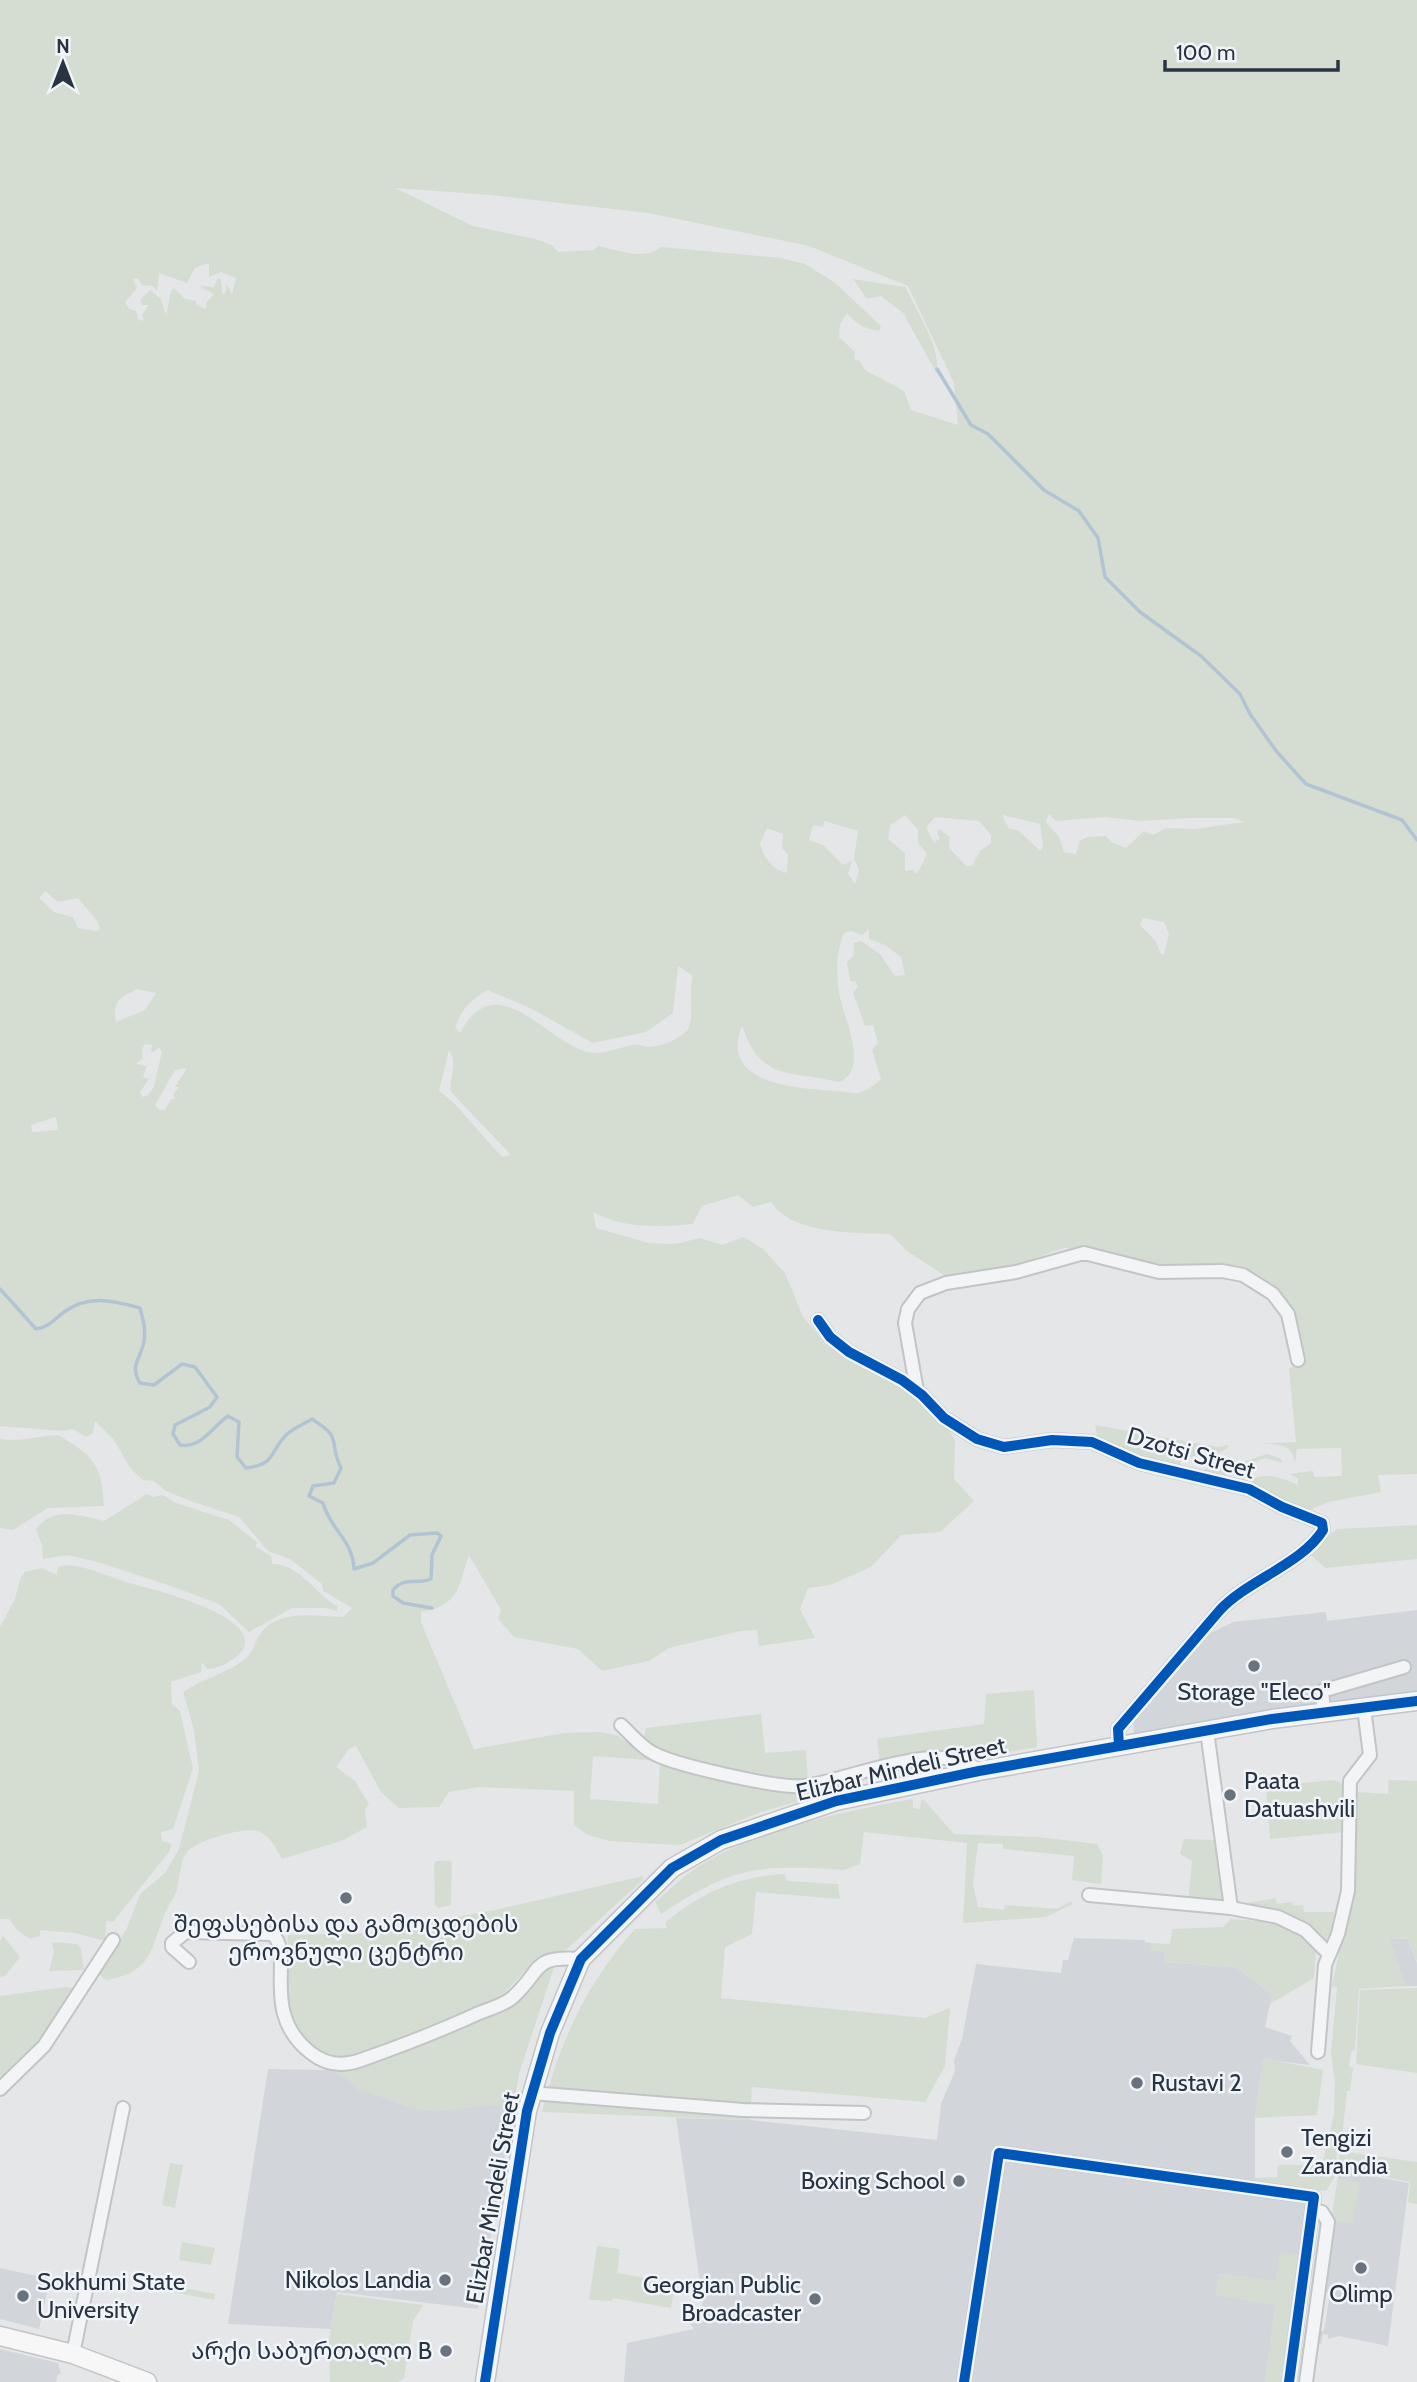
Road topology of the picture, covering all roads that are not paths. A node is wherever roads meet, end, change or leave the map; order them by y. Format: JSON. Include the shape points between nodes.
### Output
{"nodes":[{"id":1,"x":818,"y":1321,"type":"dead end"},
{"id":2,"x":1298,"y":1360,"type":"dead end"},
{"id":3,"x":917,"y":1391,"type":"junction"},
{"id":4,"x":1404,"y":1667,"type":"dead end"},
{"id":5,"x":1417,"y":1701,"type":"edge"},
{"id":6,"x":1364,"y":1708,"type":"junction"},
{"id":7,"x":1324,"y":1711,"type":"junction"},
{"id":8,"x":621,"y":1725,"type":"dead end"},
{"id":9,"x":1207,"y":1731,"type":"junction"},
{"id":10,"x":1119,"y":1746,"type":"junction"},
{"id":11,"x":979,"y":1771,"type":"junction"},
{"id":12,"x":1089,"y":1895,"type":"dead end"},
{"id":13,"x":1231,"y":1908,"type":"junction"},
{"id":14,"x":113,"y":1940,"type":"dead end"},
{"id":15,"x":1328,"y":1953,"type":"junction"},
{"id":16,"x":581,"y":1959,"type":"junction"},
{"id":17,"x":189,"y":1962,"type":"dead end"},
{"id":18,"x":1318,"y":2052,"type":"dead end"},
{"id":19,"x":0,"y":2089,"type":"edge"},
{"id":20,"x":531,"y":2093,"type":"junction"},
{"id":21,"x":123,"y":2108,"type":"dead end"},
{"id":22,"x":864,"y":2113,"type":"dead end"},
{"id":23,"x":1312,"y":2210,"type":"junction"},
{"id":24,"x":0,"y":2336,"type":"edge"},
{"id":25,"x":73,"y":2354,"type":"junction"},
{"id":26,"x":147,"y":2382,"type":"edge"},
{"id":27,"x":485,"y":2382,"type":"edge"},
{"id":28,"x":964,"y":2382,"type":"edge"},
{"id":29,"x":1289,"y":2382,"type":"edge"},
{"id":30,"x":1306,"y":2382,"type":"edge"}],
"edges":[{"from":1,"to":3,"type":"street","name":"Dzotsi Street","via":[[849,1352]]},
{"from":2,"to":3,"type":"street","via":[[1289,1314],[1273,1294],[1242,1275],[1159,1272],[1084,1253],[1016,1272],[946,1283],[920,1293],[908,1309],[905,1323]]},
{"from":3,"to":10,"type":"street","name":"Dzotsi Street","via":[[944,1418],[993,1444],[1091,1442],[1139,1463],[1249,1489],[1322,1523],[1310,1546],[1236,1593],[1220,1610],[1118,1729]]},
{"from":4,"to":7,"type":"street","via":[[1322,1691]]},
{"from":5,"to":6,"type":"street","name":"Elizbar Mindeli Street"},
{"from":6,"to":7,"type":"street","name":"Elizbar Mindeli Street"},
{"from":6,"to":15,"type":"street","via":[[1370,1755],[1350,1781],[1348,1891],[1338,1934]]},
{"from":7,"to":9,"type":"street","name":"Elizbar Mindeli Street"},
{"from":8,"to":11,"type":"street","via":[[651,1753],[688,1767],[802,1786],[912,1761],[960,1760]]},
{"from":9,"to":10,"type":"street","name":"Elizbar Mindeli Street"},
{"from":9,"to":13,"type":"street"},
{"from":10,"to":11,"type":"street","name":"Elizbar Mindeli Street"},
{"from":11,"to":16,"type":"street","name":"Elizbar Mindeli Street","via":[[836,1801],[721,1840],[662,1876]]},
{"from":12,"to":13,"type":"street"},
{"from":13,"to":15,"type":"street","via":[[1292,1923]]},
{"from":14,"to":19,"type":"street","via":[[44,2046]]},
{"from":15,"to":18,"type":"street"},
{"from":16,"to":17,"type":"street","via":[[545,1960],[512,1999],[420,2039],[334,2065],[306,2049],[284,2021],[280,1944],[272,1934],[186,1931],[172,1947]]},
{"from":16,"to":20,"type":"street","name":"Elizbar Mindeli Street"},
{"from":20,"to":22,"type":"street","via":[[743,2110]]},
{"from":20,"to":27,"type":"street","name":"Elizbar Mindeli Street"},
{"from":21,"to":25,"type":"street"},
{"from":23,"to":28,"type":"street","via":[[1314,2197],[999,2153]]},
{"from":23,"to":29,"type":"street"},
{"from":23,"to":30,"type":"street","via":[[1322,2212],[1328,2222]]},
{"from":24,"to":25,"type":"street"},
{"from":25,"to":26,"type":"street"}]}
